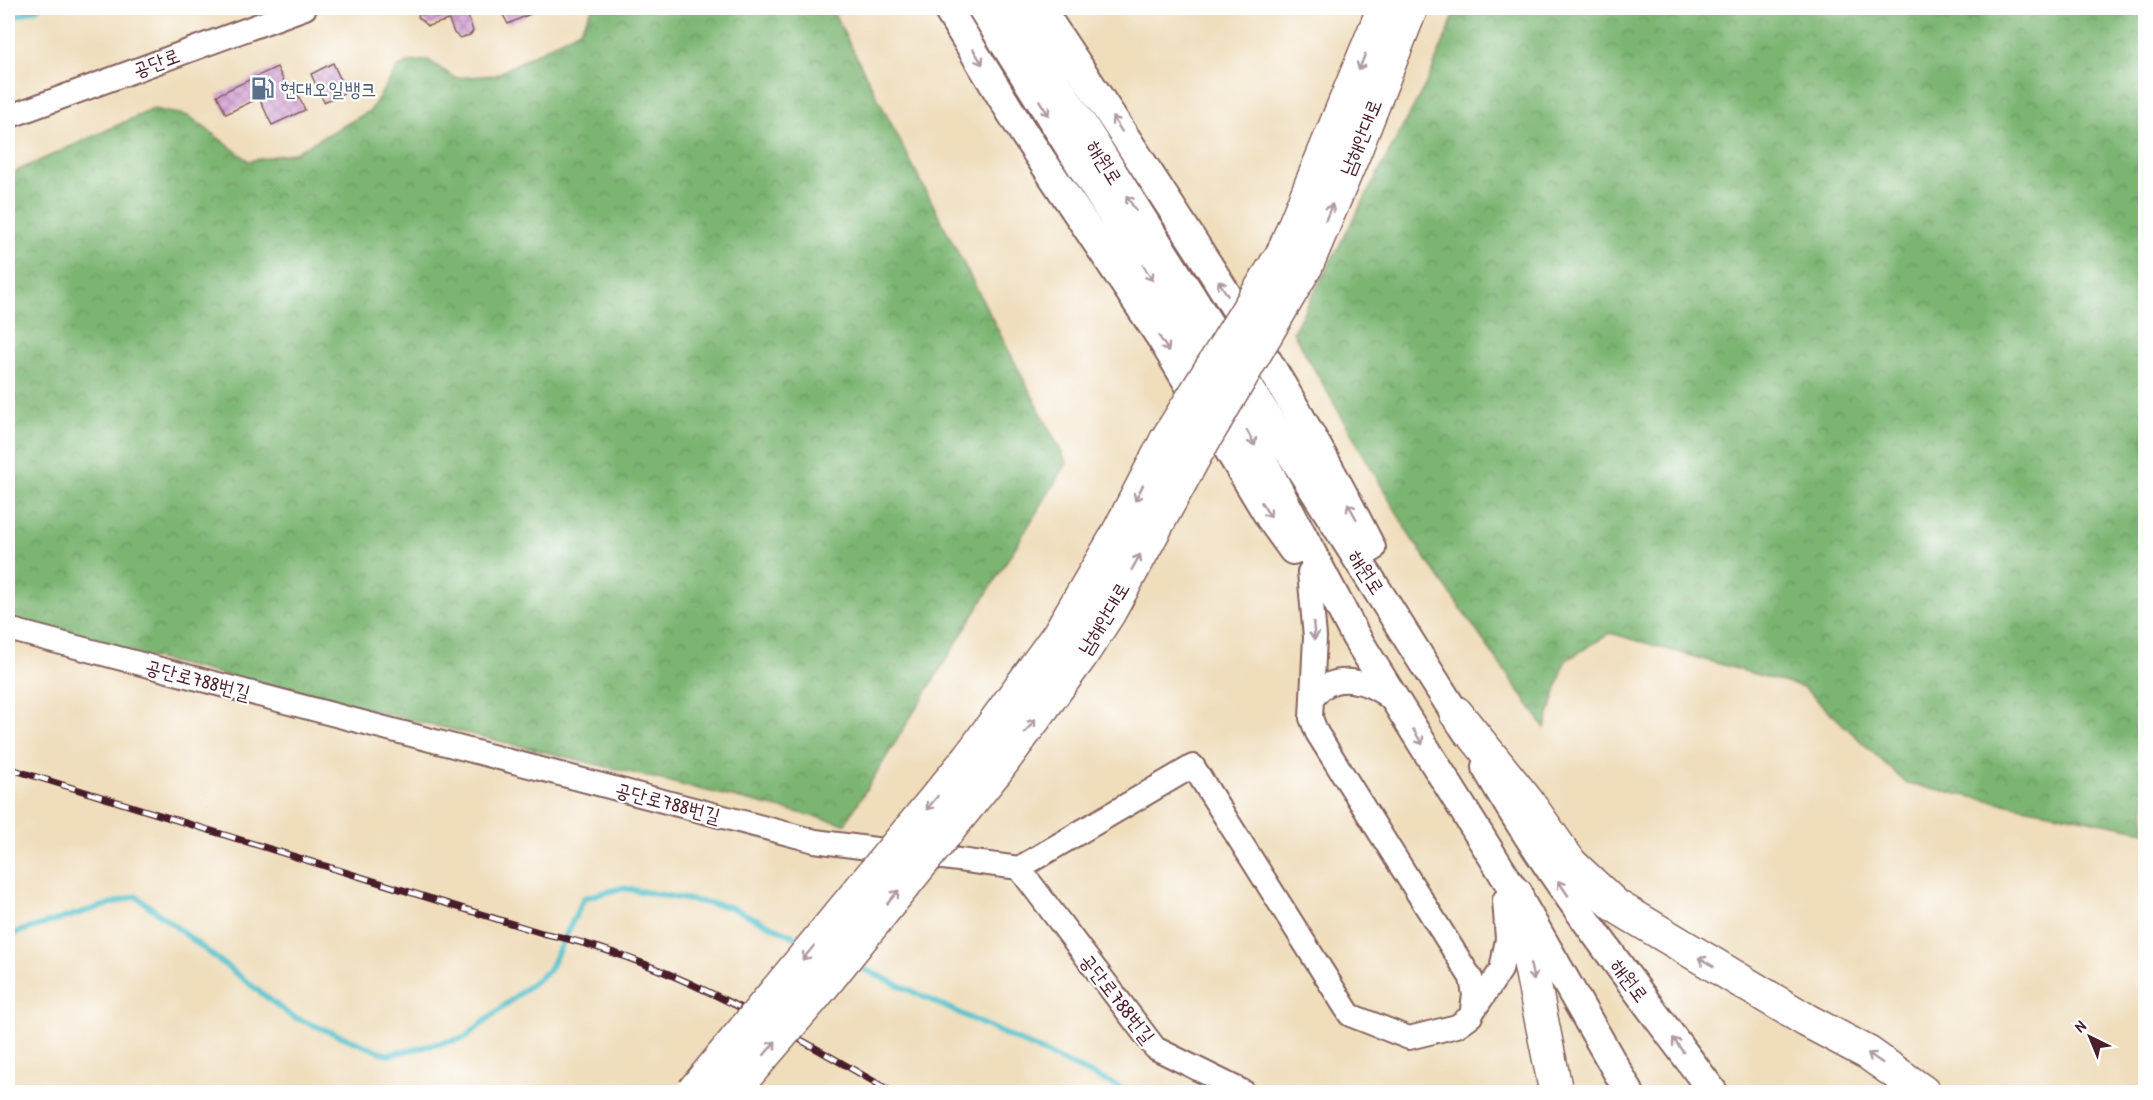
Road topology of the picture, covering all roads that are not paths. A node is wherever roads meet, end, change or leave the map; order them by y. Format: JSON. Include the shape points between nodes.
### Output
{"nodes":[{"id":1,"x":305,"y":8,"type":"edge"},
{"id":2,"x":947,"y":8,"type":"edge"},
{"id":3,"x":982,"y":8,"type":"edge"},
{"id":4,"x":1009,"y":8,"type":"edge"},
{"id":5,"x":1040,"y":8,"type":"edge"},
{"id":6,"x":1384,"y":8,"type":"edge"},
{"id":7,"x":1412,"y":8,"type":"edge"},
{"id":8,"x":1022,"y":51,"type":"junction"},
{"id":9,"x":8,"y":117,"type":"edge"},
{"id":10,"x":1294,"y":259,"type":"junction"},
{"id":11,"x":1309,"y":572,"type":"junction"},
{"id":12,"x":8,"y":629,"type":"edge"},
{"id":13,"x":1356,"y":637,"type":"junction"},
{"id":14,"x":1312,"y":700,"type":"junction"},
{"id":15,"x":1450,"y":703,"type":"junction"},
{"id":16,"x":1398,"y":705,"type":"junction"},
{"id":17,"x":982,"y":765,"type":"junction"},
{"id":18,"x":1495,"y":860,"type":"junction"},
{"id":19,"x":1019,"y":868,"type":"junction"},
{"id":20,"x":1516,"y":894,"type":"junction"},
{"id":21,"x":1471,"y":1016,"type":"junction"},
{"id":22,"x":693,"y":1092,"type":"edge"},
{"id":23,"x":732,"y":1092,"type":"edge"},
{"id":24,"x":1244,"y":1092,"type":"edge"},
{"id":25,"x":1556,"y":1092,"type":"edge"},
{"id":26,"x":1629,"y":1092,"type":"edge"},
{"id":27,"x":1713,"y":1092,"type":"edge"},
{"id":28,"x":1923,"y":1092,"type":"edge"}],
"edges":[{"from":1,"to":9,"type":"street","name":"공단로"},
{"from":2,"to":11,"type":"main road","one_way":true,"via":[[1023,132],[1161,338],[1270,518]]},
{"from":3,"to":8,"type":"main road"},
{"from":4,"to":8,"type":"main road"},
{"from":15,"to":5,"type":"main road","one_way":true,"via":[[1360,527],[1286,394],[1209,264]]},
{"from":6,"to":10,"type":"highway","name":"남해안대로","one_way":true},
{"from":10,"to":7,"type":"highway","name":"남해안대로","one_way":true},
{"from":8,"to":13,"type":"main road","name":"해원로","one_way":true,"via":[[1244,425]]},
{"from":15,"to":8,"type":"main road","name":"해원로","one_way":true},
{"from":10,"to":17,"type":"highway","name":"남해안대로","one_way":true,"bridge":true,"via":[[1166,441],[1115,539]]},
{"from":17,"to":10,"type":"highway","name":"남해안대로","one_way":true,"bridge":true,"via":[[1080,657],[1108,614],[1195,455]]},
{"from":11,"to":13,"type":"main road"},
{"from":11,"to":14,"type":"street","one_way":true,"via":[[1315,636]]},
{"from":12,"to":19,"type":"street","name":"공단로788번길","via":[[815,841]]},
{"from":13,"to":16,"type":"main road","name":"해원로"},
{"from":14,"to":16,"type":"street","via":[[1327,685],[1354,680],[1383,691]]},
{"from":14,"to":21,"type":"street","via":[[1311,718],[1317,734],[1471,978]]},
{"from":27,"to":15,"type":"main road","name":"해원로","one_way":true,"via":[[1578,911],[1509,807]]},
{"from":28,"to":15,"type":"highway","one_way":true,"via":[[1868,1053],[1616,906],[1571,864]]},
{"from":16,"to":18,"type":"main road","name":"해원로","one_way":true},
{"from":17,"to":22,"type":"highway","one_way":true,"bridge":true},
{"from":23,"to":17,"type":"highway","one_way":true,"bridge":true,"via":[[817,993]]},
{"from":18,"to":20,"type":"main road","name":"해원로"},
{"from":18,"to":21,"type":"street","via":[[1507,909],[1507,939],[1501,970]]},
{"from":19,"to":21,"type":"street","via":[[1193,766],[1350,1015],[1409,1038],[1457,1026]]},
{"from":19,"to":24,"type":"street","name":"공단로788번길","via":[[1155,1048]]},
{"from":20,"to":25,"type":"highway","one_way":true},
{"from":20,"to":26,"type":"main road","name":"해원로"}]}
